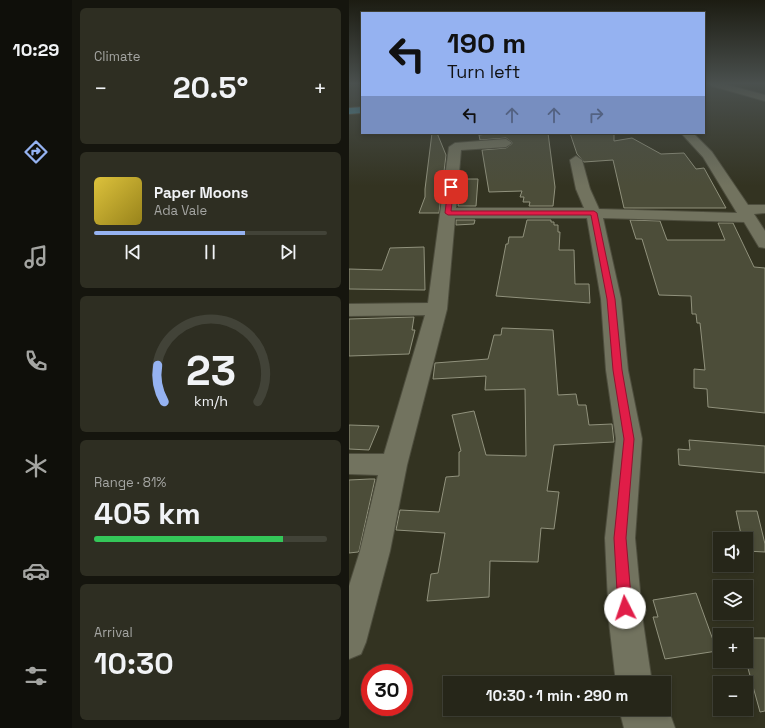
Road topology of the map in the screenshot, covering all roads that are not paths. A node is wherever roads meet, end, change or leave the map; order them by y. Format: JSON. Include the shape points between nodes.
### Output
{"nodes":[{"id":1,"x":688,"y":134,"type":"edge"},
{"id":2,"x":506,"y":143,"type":"dead end"},
{"id":3,"x":576,"y":160,"type":"dead end"},
{"id":4,"x":765,"y":209,"type":"edge"},
{"id":5,"x":448,"y":213,"type":"junction"},
{"id":6,"x":594,"y":213,"type":"junction"},
{"id":7,"x":746,"y":214,"type":"junction"},
{"id":8,"x":765,"y":243,"type":"edge"},
{"id":9,"x":437,"y":309,"type":"junction"},
{"id":10,"x":349,"y":310,"type":"edge"},
{"id":11,"x":349,"y":464,"type":"edge"},
{"id":12,"x":394,"y":465,"type":"junction"},
{"id":13,"x":349,"y":642,"type":"edge"},
{"id":14,"x":633,"y":676,"type":"edge"},
{"id":15,"x":639,"y":716,"type":"edge"},
{"id":16,"x":656,"y":728,"type":"edge"}],
"edges":[{"from":1,"to":7,"type":"street","via":[[708,155]]},
{"from":2,"to":5,"type":"street","via":[[455,147]]},
{"from":3,"to":6,"type":"street","via":[[583,189]]},
{"from":4,"to":7,"type":"street"},
{"from":5,"to":6,"type":"street"},
{"from":5,"to":9,"type":"street"},
{"from":6,"to":7,"type":"street"},
{"from":6,"to":14,"type":"street","via":[[611,299],[617,370],[629,439],[620,538]]},
{"from":7,"to":8,"type":"street"},
{"from":9,"to":10,"type":"street"},
{"from":9,"to":12,"type":"street"},
{"from":11,"to":12,"type":"street"},
{"from":12,"to":13,"type":"street","via":[[375,551]]},
{"from":15,"to":16,"type":"street","via":[[640,721]]}]}
